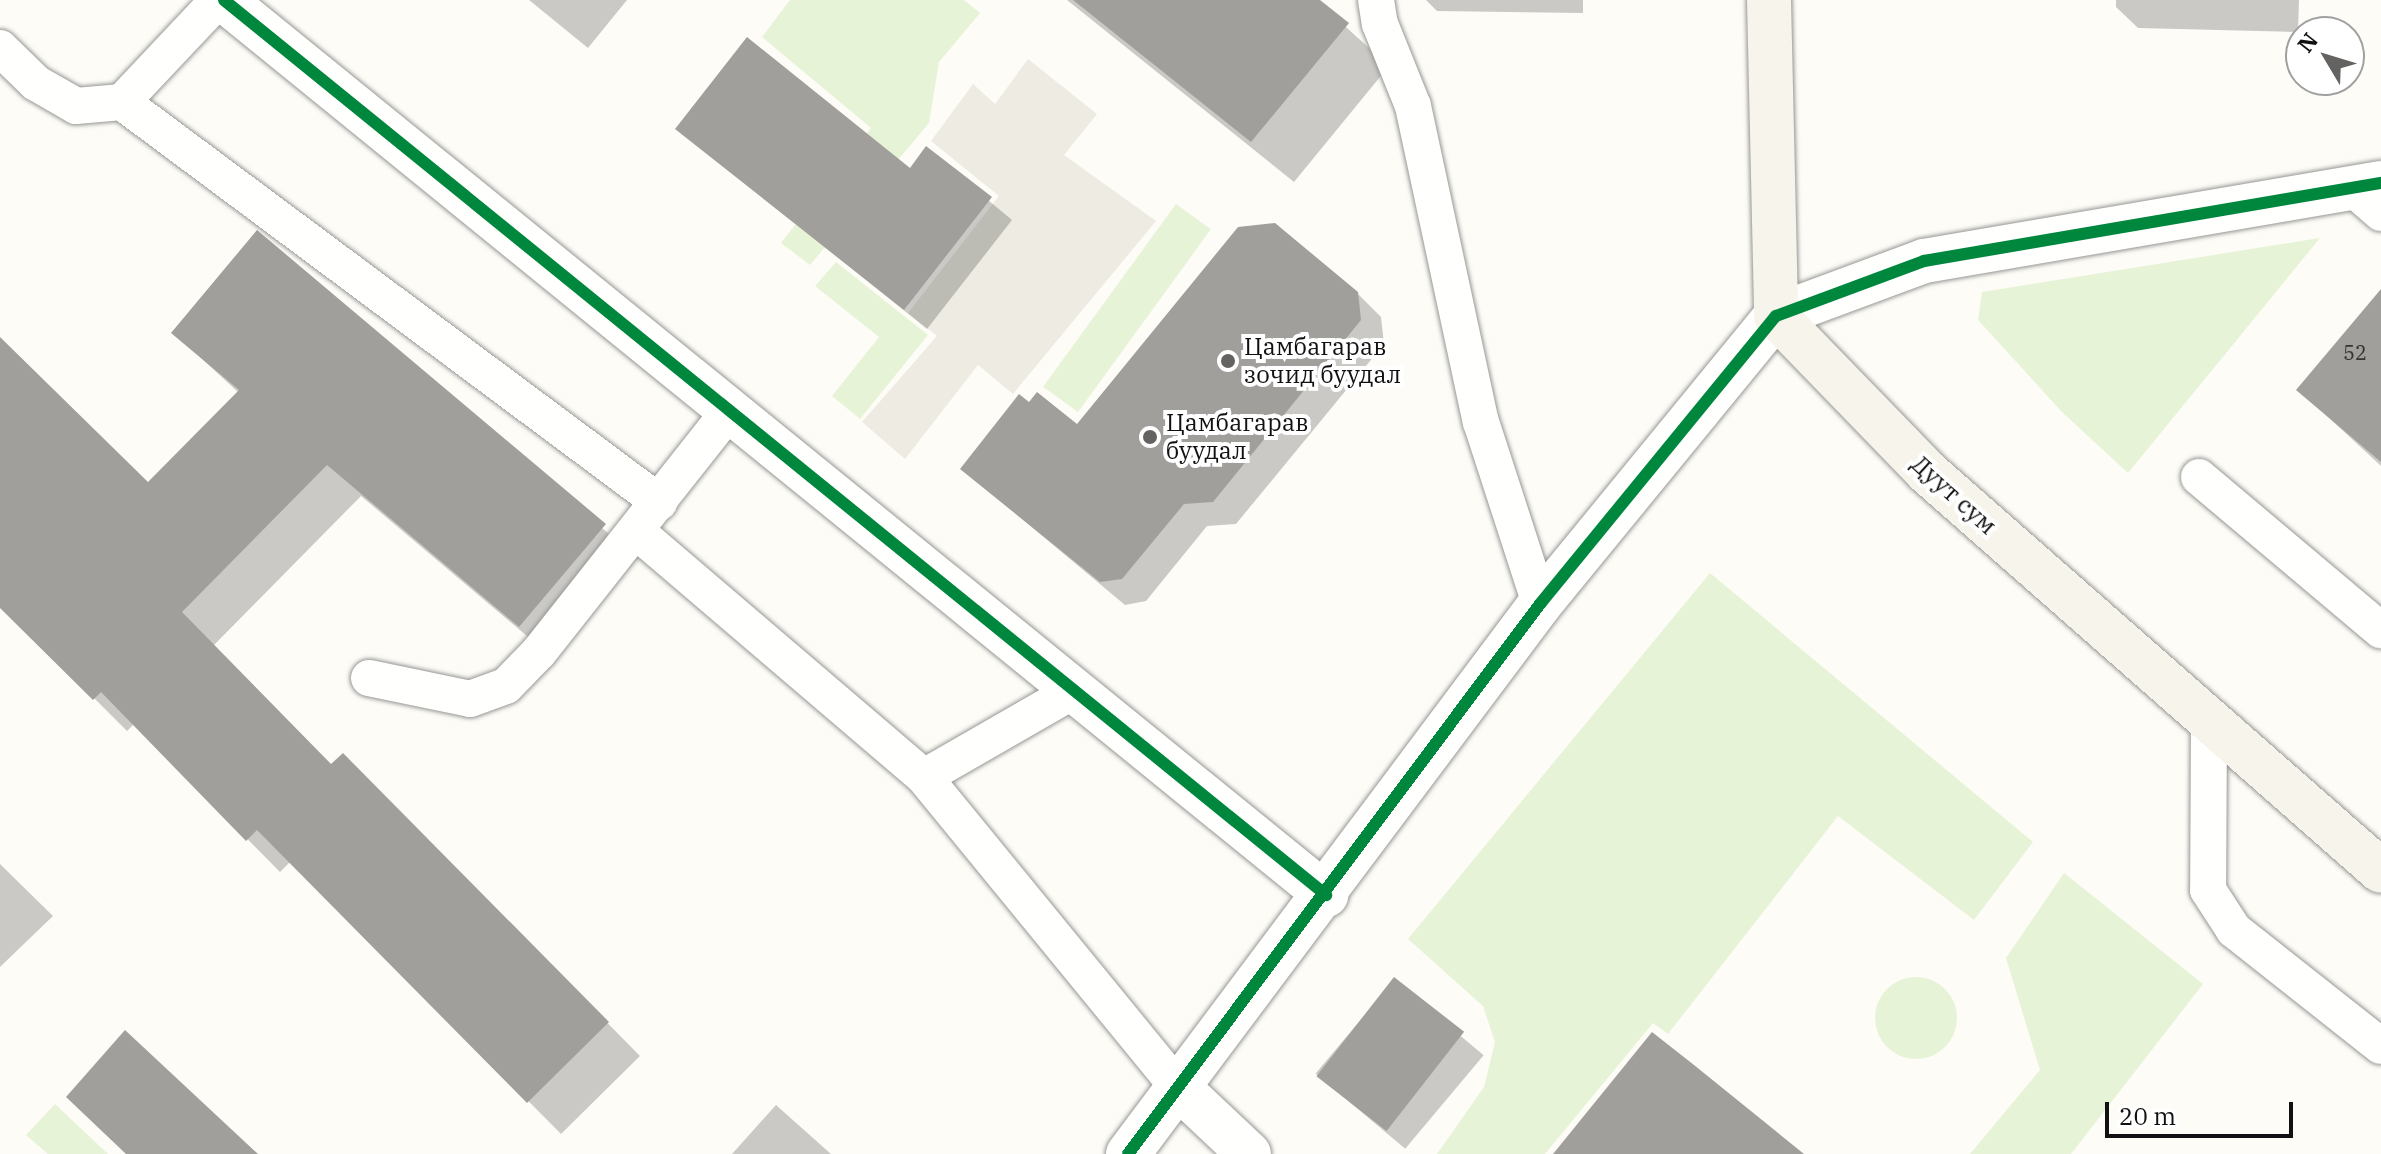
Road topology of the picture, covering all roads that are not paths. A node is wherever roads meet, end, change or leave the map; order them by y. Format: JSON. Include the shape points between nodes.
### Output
{"nodes":[{"id":1,"x":221,"y":0,"type":"edge"},
{"id":2,"x":1376,"y":0,"type":"edge"},
{"id":3,"x":1769,"y":0,"type":"edge"},
{"id":4,"x":0,"y":48,"type":"edge"},
{"id":5,"x":122,"y":102,"type":"junction"},
{"id":6,"x":2371,"y":194,"type":"edge"},
{"id":7,"x":1776,"y":316,"type":"junction"},
{"id":8,"x":730,"y":410,"type":"junction"},
{"id":9,"x":2199,"y":477,"type":"dead end"},
{"id":10,"x":659,"y":502,"type":"junction"},
{"id":11,"x":636,"y":531,"type":"junction"},
{"id":12,"x":1540,"y":604,"type":"junction"},
{"id":13,"x":2381,"y":630,"type":"edge"},
{"id":14,"x":369,"y":678,"type":"dead end"},
{"id":15,"x":1075,"y":690,"type":"junction"},
{"id":16,"x":2209,"y":720,"type":"junction"},
{"id":17,"x":924,"y":777,"type":"junction"},
{"id":18,"x":2381,"y":871,"type":"edge"},
{"id":19,"x":1326,"y":895,"type":"junction"},
{"id":20,"x":2381,"y":1046,"type":"edge"},
{"id":21,"x":1179,"y":1088,"type":"junction"},
{"id":22,"x":1128,"y":1154,"type":"edge"},
{"id":23,"x":1249,"y":1154,"type":"edge"}],
"edges":[{"from":1,"to":5,"type":"lane"},
{"from":1,"to":8,"type":"street"},
{"from":2,"to":12,"type":"lane","via":[[1380,24],[1413,106],[1481,422]]},
{"from":3,"to":7,"type":"main road"},
{"from":4,"to":5,"type":"lane","via":[[36,83],[76,106]]},
{"from":5,"to":10,"type":"lane"},
{"from":6,"to":7,"type":"street","via":[[1924,261]]},
{"from":7,"to":12,"type":"street"},
{"from":7,"to":16,"type":"main road","name":"Дуут сум","via":[[1927,472]]},
{"from":8,"to":10,"type":"lane"},
{"from":8,"to":15,"type":"street"},
{"from":9,"to":13,"type":"lane"},
{"from":10,"to":11,"type":"lane"},
{"from":11,"to":14,"type":"lane","via":[[506,686],[470,699]]},
{"from":11,"to":17,"type":"lane"},
{"from":12,"to":19,"type":"street"},
{"from":15,"to":17,"type":"lane"},
{"from":15,"to":19,"type":"street"},
{"from":16,"to":18,"type":"main road","name":"Дуут сум"},
{"from":16,"to":20,"type":"lane","via":[[2208,890],[2234,930]]},
{"from":17,"to":21,"type":"lane"},
{"from":19,"to":21,"type":"street"},
{"from":21,"to":22,"type":"street"},
{"from":21,"to":23,"type":"street"}]}
